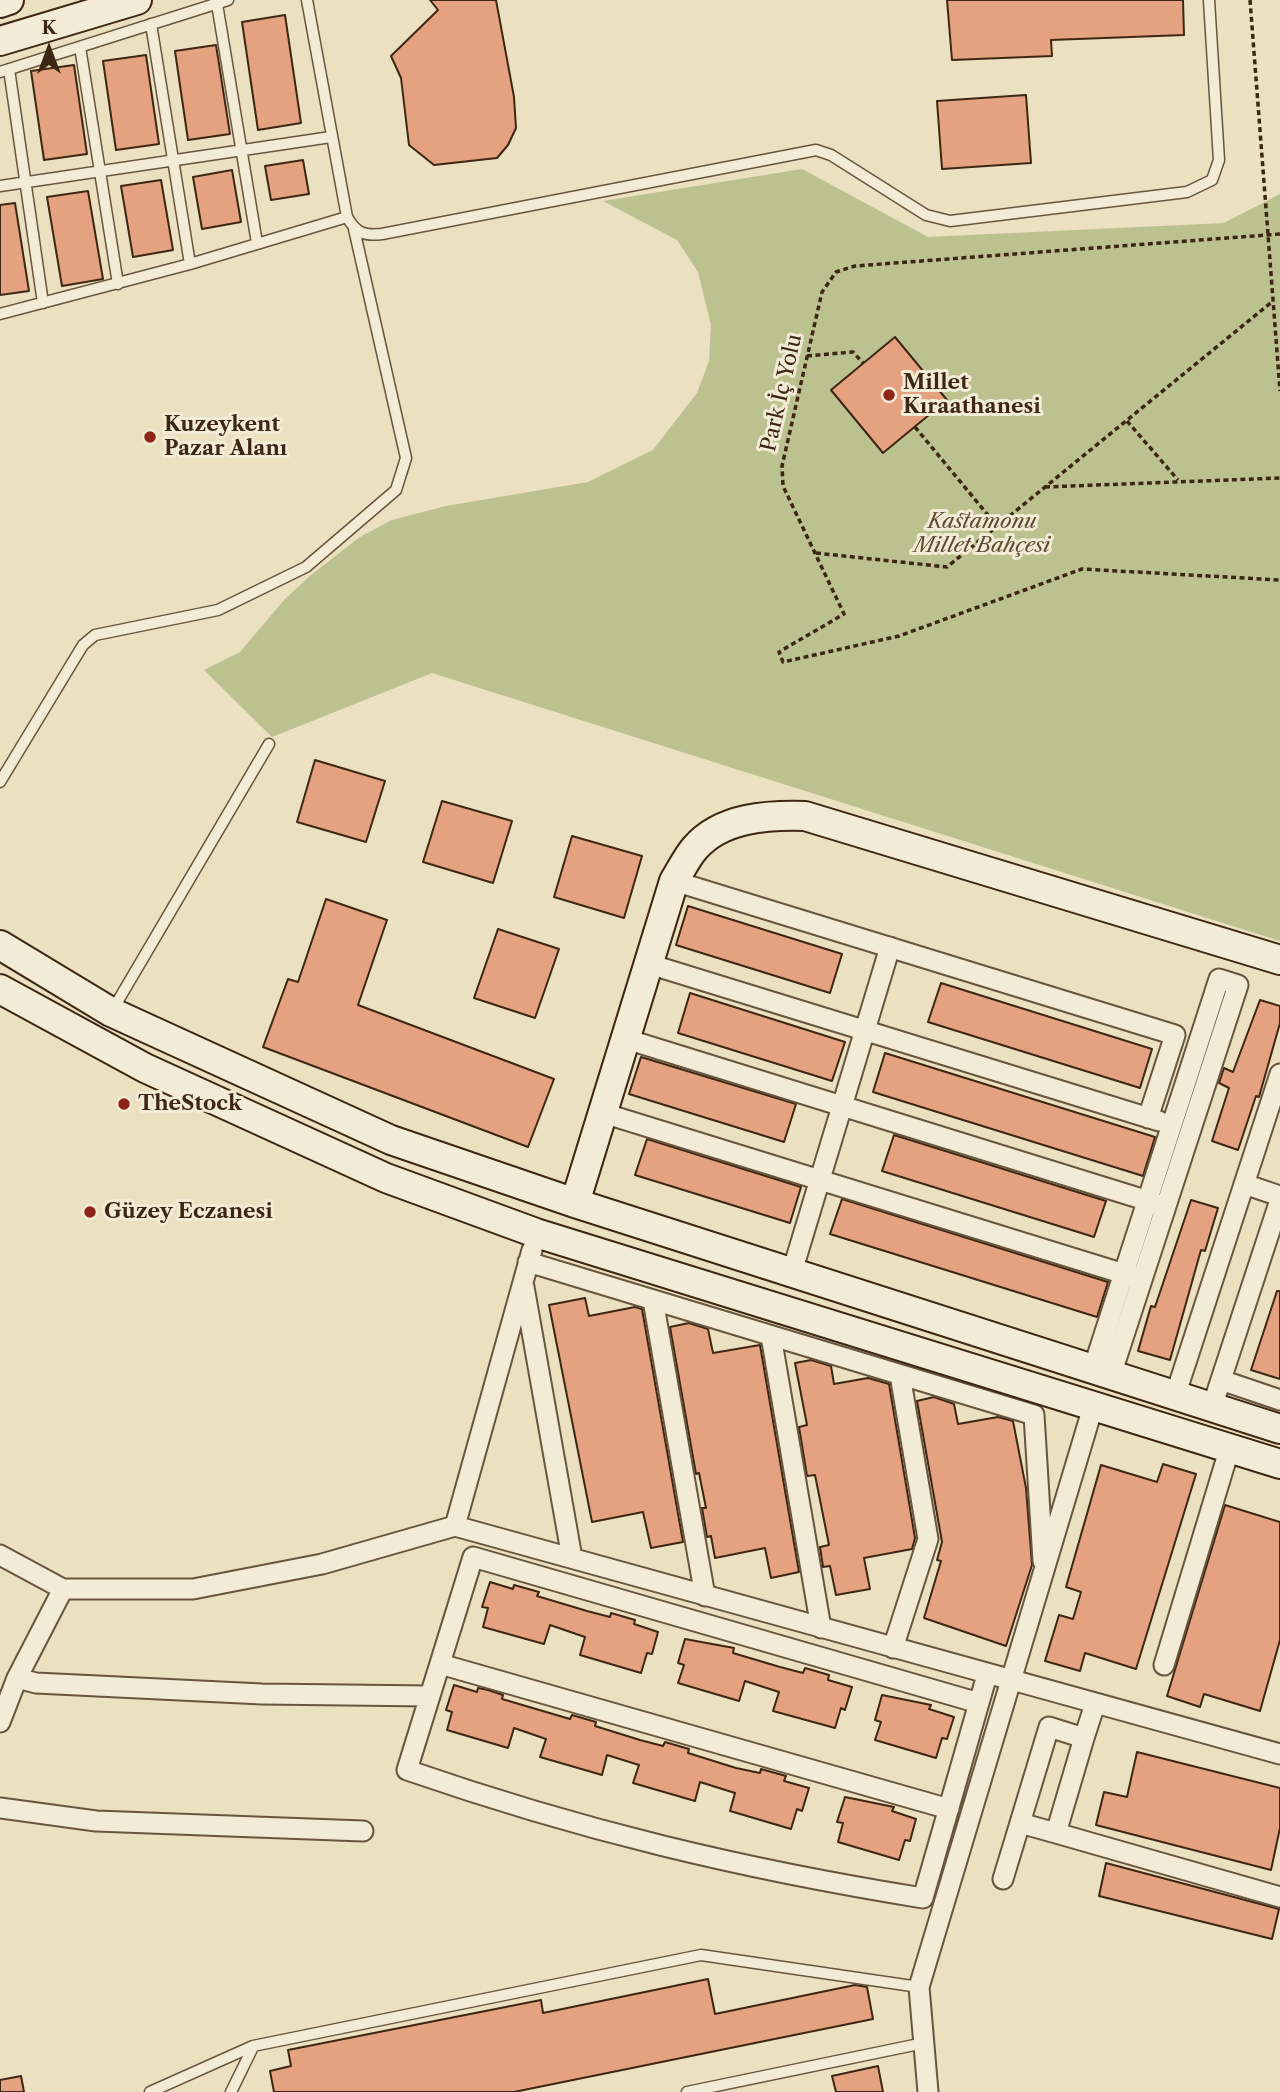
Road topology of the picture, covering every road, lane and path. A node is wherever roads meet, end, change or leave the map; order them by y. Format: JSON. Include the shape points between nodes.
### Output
{"nodes":[{"id":1,"x":9,"y":0,"type":"edge"},
{"id":2,"x":137,"y":0,"type":"edge"},
{"id":3,"x":228,"y":0,"type":"edge"},
{"id":4,"x":307,"y":0,"type":"edge"},
{"id":5,"x":1209,"y":0,"type":"edge"},
{"id":6,"x":1250,"y":0,"type":"edge"},
{"id":7,"x":0,"y":3,"type":"edge"},
{"id":8,"x":217,"y":4,"type":"junction"},
{"id":9,"x":151,"y":24,"type":"junction"},
{"id":10,"x":0,"y":41,"type":"edge"},
{"id":11,"x":80,"y":47,"type":"junction"},
{"id":12,"x":4,"y":70,"type":"edge"},
{"id":13,"x":331,"y":137,"type":"junction"},
{"id":14,"x":240,"y":150,"type":"junction"},
{"id":15,"x":172,"y":160,"type":"junction"},
{"id":16,"x":98,"y":171,"type":"junction"},
{"id":17,"x":24,"y":182,"type":"junction"},
{"id":18,"x":0,"y":186,"type":"edge"},
{"id":19,"x":347,"y":217,"type":"junction"},
{"id":20,"x":354,"y":229,"type":"junction"},
{"id":21,"x":1280,"y":234,"type":"edge"},
{"id":22,"x":1268,"y":235,"type":"junction"},
{"id":23,"x":257,"y":243,"type":"junction"},
{"id":24,"x":190,"y":264,"type":"junction"},
{"id":25,"x":118,"y":284,"type":"junction"},
{"id":26,"x":1273,"y":301,"type":"junction"},
{"id":27,"x":43,"y":303,"type":"junction"},
{"id":28,"x":0,"y":314,"type":"edge"},
{"id":29,"x":1275,"y":330,"type":"junction"},
{"id":30,"x":1280,"y":335,"type":"edge"},
{"id":31,"x":806,"y":356,"type":"junction"},
{"id":32,"x":863,"y":363,"type":"dead end"},
{"id":33,"x":1280,"y":391,"type":"edge"},
{"id":34,"x":1127,"y":421,"type":"junction"},
{"id":35,"x":915,"y":427,"type":"dead end"},
{"id":36,"x":1280,"y":478,"type":"edge"},
{"id":37,"x":1179,"y":481,"type":"junction"},
{"id":38,"x":1045,"y":487,"type":"junction"},
{"id":39,"x":997,"y":526,"type":"junction"},
{"id":40,"x":816,"y":553,"type":"junction"},
{"id":41,"x":1280,"y":580,"type":"edge"},
{"id":42,"x":269,"y":744,"type":"dead end"},
{"id":43,"x":0,"y":782,"type":"edge"},
{"id":44,"x":674,"y":881,"type":"junction"},
{"id":45,"x":0,"y":945,"type":"edge"},
{"id":46,"x":890,"y":947,"type":"junction"},
{"id":47,"x":1280,"y":960,"type":"edge"},
{"id":48,"x":649,"y":964,"type":"junction"},
{"id":49,"x":0,"y":989,"type":"edge"},
{"id":50,"x":111,"y":1012,"type":"junction"},
{"id":51,"x":865,"y":1031,"type":"junction"},
{"id":52,"x":626,"y":1040,"type":"junction"},
{"id":53,"x":1280,"y":1074,"type":"edge"},
{"id":54,"x":842,"y":1106,"type":"junction"},
{"id":55,"x":603,"y":1113,"type":"junction"},
{"id":56,"x":1148,"y":1118,"type":"junction"},
{"id":57,"x":1181,"y":1128,"type":"junction"},
{"id":58,"x":820,"y":1179,"type":"junction"},
{"id":59,"x":1244,"y":1184,"type":"junction"},
{"id":60,"x":1280,"y":1198,"type":"edge"},
{"id":61,"x":575,"y":1203,"type":"junction"},
{"id":62,"x":1156,"y":1203,"type":"junction"},
{"id":63,"x":537,"y":1233,"type":"junction"},
{"id":64,"x":526,"y":1271,"type":"junction"},
{"id":65,"x":792,"y":1272,"type":"junction"},
{"id":66,"x":1133,"y":1276,"type":"junction"},
{"id":67,"x":653,"y":1300,"type":"junction"},
{"id":68,"x":771,"y":1336,"type":"junction"},
{"id":69,"x":1102,"y":1372,"type":"junction"},
{"id":70,"x":900,"y":1375,"type":"junction"},
{"id":71,"x":1221,"y":1380,"type":"junction"},
{"id":72,"x":1175,"y":1396,"type":"junction"},
{"id":73,"x":1280,"y":1399,"type":"edge"},
{"id":74,"x":1093,"y":1407,"type":"junction"},
{"id":75,"x":1212,"y":1408,"type":"junction"},
{"id":76,"x":1280,"y":1429,"type":"edge"},
{"id":77,"x":1230,"y":1447,"type":"junction"},
{"id":78,"x":1280,"y":1464,"type":"edge"},
{"id":79,"x":455,"y":1525,"type":"junction"},
{"id":80,"x":0,"y":1555,"type":"edge"},
{"id":81,"x":572,"y":1558,"type":"junction"},
{"id":82,"x":1044,"y":1576,"type":"junction"},
{"id":83,"x":63,"y":1589,"type":"junction"},
{"id":84,"x":705,"y":1596,"type":"junction"},
{"id":85,"x":821,"y":1628,"type":"junction"},
{"id":86,"x":893,"y":1648,"type":"junction"},
{"id":87,"x":440,"y":1664,"type":"junction"},
{"id":88,"x":1164,"y":1665,"type":"dead end"},
{"id":89,"x":987,"y":1675,"type":"junction"},
{"id":90,"x":17,"y":1678,"type":"junction"},
{"id":91,"x":1012,"y":1682,"type":"junction"},
{"id":92,"x":430,"y":1696,"type":"junction"},
{"id":93,"x":979,"y":1703,"type":"junction"},
{"id":94,"x":1095,"y":1704,"type":"junction"},
{"id":95,"x":0,"y":1722,"type":"edge"},
{"id":96,"x":1084,"y":1738,"type":"junction"},
{"id":97,"x":1280,"y":1754,"type":"edge"},
{"id":98,"x":0,"y":1808,"type":"edge"},
{"id":99,"x":949,"y":1809,"type":"junction"},
{"id":100,"x":1020,"y":1823,"type":"junction"},
{"id":101,"x":363,"y":1831,"type":"dead end"},
{"id":102,"x":1056,"y":1833,"type":"junction"},
{"id":103,"x":1003,"y":1879,"type":"dead end"},
{"id":104,"x":1280,"y":1897,"type":"edge"},
{"id":105,"x":919,"y":1987,"type":"junction"},
{"id":106,"x":924,"y":2043,"type":"junction"},
{"id":107,"x":253,"y":2046,"type":"junction"},
{"id":108,"x":150,"y":2092,"type":"edge"},
{"id":109,"x":230,"y":2092,"type":"edge"},
{"id":110,"x":687,"y":2092,"type":"edge"},
{"id":111,"x":928,"y":2092,"type":"edge"}],
"edges":[{"from":1,"to":7,"type":"main road"},
{"from":2,"to":10,"type":"main road"},
{"from":3,"to":8,"type":"lane"},
{"from":4,"to":13,"type":"lane"},
{"from":5,"to":20,"type":"lane","via":[[1219,160],[1212,180],[1197,189],[950,221],[926,215],[831,155],[807,151],[382,234]]},
{"from":6,"to":22,"type":"path"},
{"from":8,"to":9,"type":"lane"},
{"from":8,"to":14,"type":"lane"},
{"from":9,"to":11,"type":"lane"},
{"from":9,"to":15,"type":"lane"},
{"from":11,"to":12,"type":"lane"},
{"from":11,"to":16,"type":"lane"},
{"from":12,"to":17,"type":"lane"},
{"from":13,"to":14,"type":"lane"},
{"from":13,"to":19,"type":"lane"},
{"from":14,"to":15,"type":"lane"},
{"from":14,"to":23,"type":"lane"},
{"from":15,"to":16,"type":"lane"},
{"from":15,"to":24,"type":"lane"},
{"from":16,"to":17,"type":"lane"},
{"from":16,"to":25,"type":"lane"},
{"from":17,"to":18,"type":"lane"},
{"from":17,"to":27,"type":"lane"},
{"from":19,"to":20,"type":"lane"},
{"from":19,"to":23,"type":"lane"},
{"from":20,"to":43,"type":"lane","via":[[406,458],[396,490],[306,567],[218,610],[95,635],[83,645]]},
{"from":21,"to":22,"type":"path","name":"Park İç Yolu"},
{"from":22,"to":26,"type":"path"},
{"from":22,"to":31,"type":"path","name":"Park İç Yolu","via":[[842,269],[830,277],[822,292]]},
{"from":23,"to":24,"type":"lane"},
{"from":24,"to":25,"type":"lane"},
{"from":25,"to":27,"type":"lane"},
{"from":26,"to":29,"type":"path"},
{"from":26,"to":34,"type":"path"},
{"from":27,"to":28,"type":"lane"},
{"from":29,"to":30,"type":"path"},
{"from":29,"to":33,"type":"path"},
{"from":31,"to":32,"type":"path","via":[[853,352]]},
{"from":31,"to":40,"type":"path","name":"Park İç Yolu","via":[[782,466],[783,486]]},
{"from":34,"to":37,"type":"path"},
{"from":34,"to":38,"type":"path"},
{"from":35,"to":39,"type":"path"},
{"from":36,"to":37,"type":"path"},
{"from":37,"to":38,"type":"path"},
{"from":38,"to":39,"type":"path"},
{"from":39,"to":40,"type":"path","via":[[947,567]]},
{"from":40,"to":41,"type":"path","name":"Park İç Yolu","via":[[844,614],[779,652],[783,662],[899,636],[1082,569]]},
{"from":42,"to":50,"type":"lane"},
{"from":44,"to":46,"type":"street"},
{"from":44,"to":47,"type":"main road","via":[[696,846],[742,820],[765,815],[805,816]]},
{"from":44,"to":48,"type":"main road"},
{"from":45,"to":50,"type":"main road"},
{"from":46,"to":51,"type":"street"},
{"from":46,"to":56,"type":"street","via":[[1175,1035]]},
{"from":48,"to":51,"type":"street"},
{"from":48,"to":52,"type":"main road"},
{"from":49,"to":63,"type":"main road","via":[[145,1068],[335,1155]]},
{"from":50,"to":61,"type":"main road","via":[[391,1140]]},
{"from":51,"to":54,"type":"street"},
{"from":51,"to":56,"type":"street"},
{"from":52,"to":54,"type":"street"},
{"from":52,"to":55,"type":"main road"},
{"from":53,"to":59,"type":"street"},
{"from":54,"to":58,"type":"street"},
{"from":54,"to":62,"type":"street"},
{"from":55,"to":58,"type":"street"},
{"from":55,"to":61,"type":"main road"},
{"from":56,"to":57,"type":"street"},
{"from":57,"to":57,"type":"street","via":[[1238,985],[1219,979]]},
{"from":57,"to":62,"type":"street"},
{"from":58,"to":65,"type":"street"},
{"from":58,"to":66,"type":"street"},
{"from":59,"to":60,"type":"street"},
{"from":59,"to":72,"type":"street"},
{"from":60,"to":71,"type":"street"},
{"from":61,"to":65,"type":"main road"},
{"from":62,"to":66,"type":"street"},
{"from":63,"to":64,"type":"street"},
{"from":63,"to":74,"type":"main road"},
{"from":64,"to":67,"type":"street"},
{"from":64,"to":79,"type":"street"},
{"from":64,"to":81,"type":"street"},
{"from":65,"to":69,"type":"main road"},
{"from":66,"to":69,"type":"street"},
{"from":67,"to":68,"type":"street"},
{"from":67,"to":84,"type":"street"},
{"from":68,"to":70,"type":"street"},
{"from":68,"to":85,"type":"street"},
{"from":69,"to":72,"type":"main road"},
{"from":70,"to":82,"type":"street","via":[[1034,1415]]},
{"from":70,"to":86,"type":"street","via":[[928,1539]]},
{"from":71,"to":73,"type":"street"},
{"from":71,"to":75,"type":"street"},
{"from":72,"to":75,"type":"main road"},
{"from":74,"to":77,"type":"main road"},
{"from":74,"to":82,"type":"street"},
{"from":75,"to":76,"type":"main road"},
{"from":77,"to":78,"type":"main road"},
{"from":77,"to":88,"type":"street"},
{"from":79,"to":81,"type":"street"},
{"from":79,"to":83,"type":"street","via":[[322,1564],[192,1589]]},
{"from":80,"to":83,"type":"street"},
{"from":81,"to":84,"type":"street"},
{"from":82,"to":91,"type":"street"},
{"from":83,"to":90,"type":"street"},
{"from":84,"to":85,"type":"street"},
{"from":85,"to":86,"type":"street"},
{"from":86,"to":89,"type":"street"},
{"from":87,"to":92,"type":"street"},
{"from":87,"to":93,"type":"street","via":[[473,1557]]},
{"from":87,"to":99,"type":"street"},
{"from":89,"to":91,"type":"street"},
{"from":89,"to":93,"type":"street"},
{"from":90,"to":92,"type":"street","via":[[36,1683],[249,1693]]},
{"from":90,"to":95,"type":"street"},
{"from":91,"to":94,"type":"street"},
{"from":91,"to":105,"type":"street"},
{"from":92,"to":99,"type":"street","via":[[407,1770],[602,1833],[798,1878],[923,1898]]},
{"from":93,"to":99,"type":"street"},
{"from":94,"to":96,"type":"street"},
{"from":94,"to":97,"type":"street"},
{"from":96,"to":100,"type":"street","via":[[1049,1727]]},
{"from":96,"to":102,"type":"street"},
{"from":98,"to":101,"type":"street","via":[[96,1821]]},
{"from":100,"to":102,"type":"street"},
{"from":100,"to":103,"type":"street"},
{"from":102,"to":104,"type":"street"},
{"from":105,"to":106,"type":"street"},
{"from":105,"to":107,"type":"lane","via":[[701,1955]]},
{"from":106,"to":110,"type":"lane"},
{"from":106,"to":111,"type":"street"},
{"from":107,"to":108,"type":"lane"},
{"from":107,"to":109,"type":"lane"}]}
